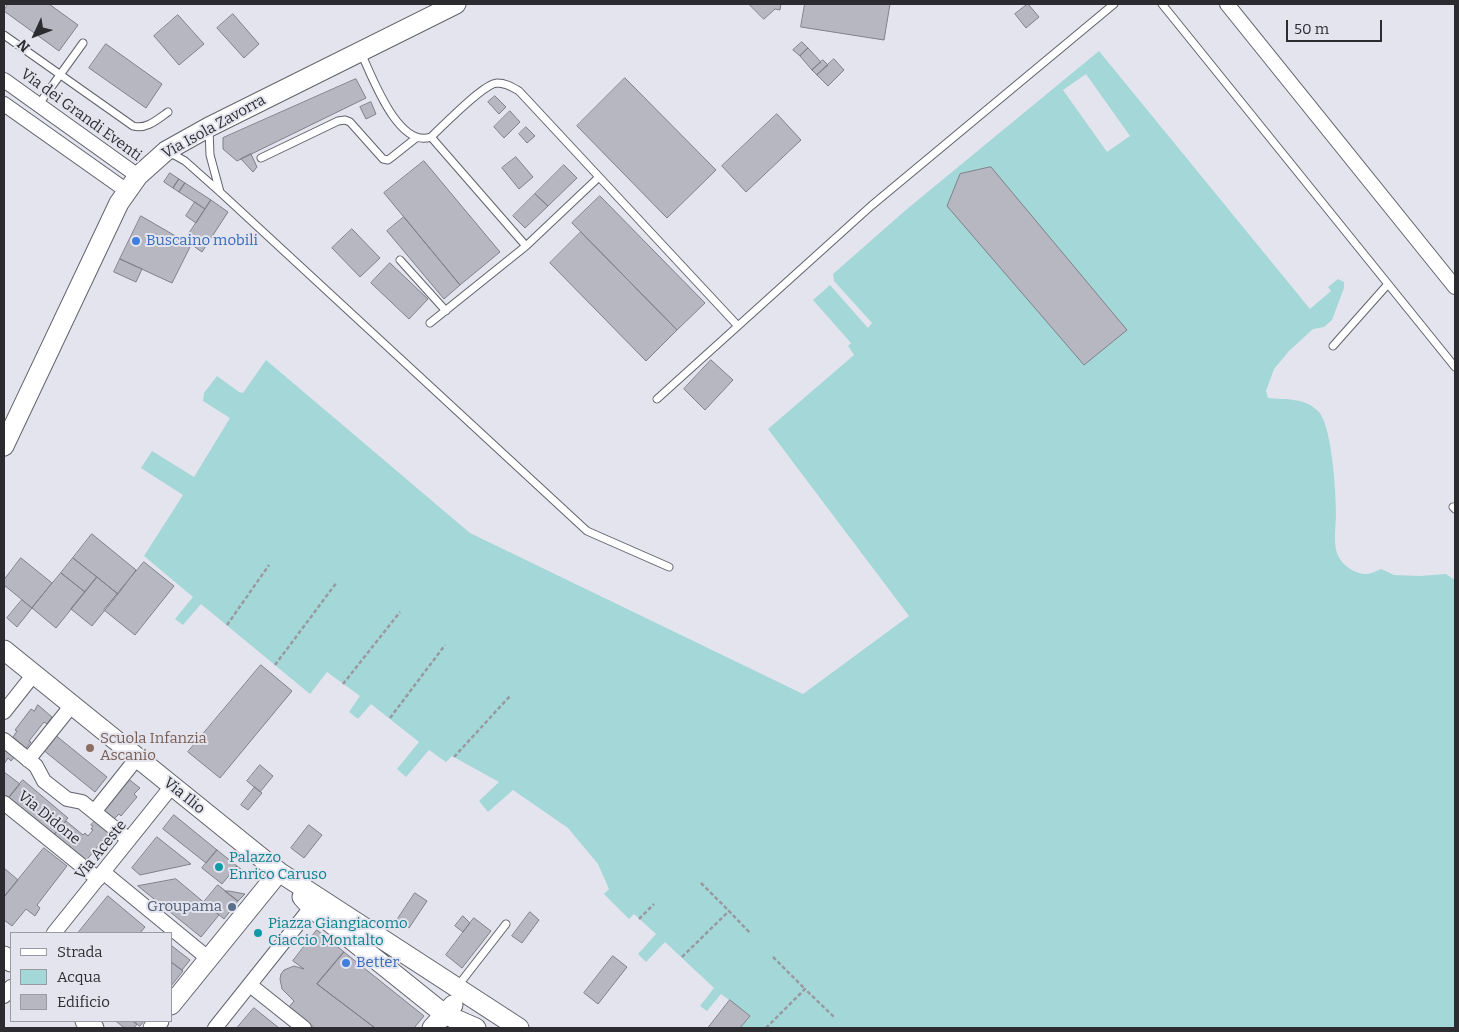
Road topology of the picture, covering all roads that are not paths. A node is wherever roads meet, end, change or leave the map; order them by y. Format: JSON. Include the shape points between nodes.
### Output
{"nodes":[{"id":1,"x":456,"y":4,"type":"edge"},
{"id":2,"x":1114,"y":4,"type":"edge"},
{"id":3,"x":1162,"y":4,"type":"edge"},
{"id":4,"x":1227,"y":4,"type":"edge"},
{"id":5,"x":4,"y":35,"type":"edge"},
{"id":6,"x":83,"y":43,"type":"dead end"},
{"id":7,"x":360,"y":51,"type":"junction"},
{"id":8,"x":61,"y":76,"type":"junction"},
{"id":9,"x":4,"y":80,"type":"edge"},
{"id":10,"x":4,"y":104,"type":"edge"},
{"id":11,"x":39,"y":104,"type":"junction"},
{"id":12,"x":168,"y":112,"type":"dead end"},
{"id":13,"x":209,"y":126,"type":"junction"},
{"id":14,"x":431,"y":137,"type":"junction"},
{"id":15,"x":416,"y":138,"type":"junction"},
{"id":16,"x":166,"y":151,"type":"junction"},
{"id":17,"x":261,"y":158,"type":"dead end"},
{"id":18,"x":138,"y":176,"type":"junction"},
{"id":19,"x":599,"y":177,"type":"junction"},
{"id":20,"x":127,"y":191,"type":"junction"},
{"id":21,"x":220,"y":192,"type":"junction"},
{"id":22,"x":526,"y":246,"type":"junction"},
{"id":23,"x":400,"y":260,"type":"dead end"},
{"id":24,"x":1388,"y":284,"type":"junction"},
{"id":25,"x":1455,"y":287,"type":"edge"},
{"id":26,"x":446,"y":311,"type":"junction"},
{"id":27,"x":430,"y":323,"type":"dead end"},
{"id":28,"x":738,"y":326,"type":"junction"},
{"id":29,"x":1332,"y":346,"type":"dead end"},
{"id":30,"x":1455,"y":367,"type":"edge"},
{"id":31,"x":657,"y":399,"type":"dead end"},
{"id":32,"x":4,"y":446,"type":"edge"},
{"id":33,"x":669,"y":567,"type":"dead end"},
{"id":34,"x":4,"y":650,"type":"edge"},
{"id":35,"x":34,"y":674,"type":"junction"},
{"id":36,"x":72,"y":705,"type":"junction"},
{"id":37,"x":4,"y":712,"type":"edge"},
{"id":38,"x":4,"y":740,"type":"edge"},
{"id":39,"x":137,"y":758,"type":"junction"},
{"id":40,"x":28,"y":760,"type":"junction"},
{"id":41,"x":172,"y":786,"type":"junction"},
{"id":42,"x":4,"y":803,"type":"edge"},
{"id":43,"x":94,"y":812,"type":"junction"},
{"id":44,"x":129,"y":840,"type":"junction"},
{"id":45,"x":275,"y":869,"type":"junction"},
{"id":46,"x":100,"y":875,"type":"junction"},
{"id":47,"x":321,"y":907,"type":"junction"},
{"id":48,"x":506,"y":924,"type":"dead end"},
{"id":49,"x":55,"y":932,"type":"edge"},
{"id":50,"x":202,"y":954,"type":"junction"},
{"id":51,"x":250,"y":985,"type":"junction"},
{"id":52,"x":461,"y":990,"type":"junction"},
{"id":53,"x":172,"y":1003,"type":"edge"},
{"id":54,"x":444,"y":1014,"type":"junction"},
{"id":55,"x":215,"y":1028,"type":"edge"},
{"id":56,"x":304,"y":1028,"type":"edge"},
{"id":57,"x":432,"y":1028,"type":"edge"},
{"id":58,"x":462,"y":1028,"type":"edge"},
{"id":59,"x":476,"y":1028,"type":"edge"},
{"id":60,"x":519,"y":1028,"type":"edge"}],
"edges":[{"from":1,"to":7,"type":"main road","name":"Via Isola Zavorra"},
{"from":2,"to":28,"type":"lane","via":[[871,206]]},
{"from":3,"to":24,"type":"lane"},
{"from":4,"to":25,"type":"street"},
{"from":5,"to":8,"type":"lane"},
{"from":6,"to":8,"type":"lane"},
{"from":7,"to":13,"type":"main road","name":"Via Isola Zavorra"},
{"from":7,"to":15,"type":"lane","via":[[388,110],[408,134]]},
{"from":8,"to":11,"type":"lane"},
{"from":8,"to":12,"type":"lane","via":[[133,126],[144,127]]},
{"from":9,"to":11,"type":"street","name":"Via dei Grandi Eventi"},
{"from":10,"to":20,"type":"street"},
{"from":11,"to":18,"type":"street","name":"Via dei Grandi Eventi"},
{"from":13,"to":16,"type":"main road","name":"Via Isola Zavorra"},
{"from":13,"to":21,"type":"lane","via":[[210,155]]},
{"from":14,"to":15,"type":"lane"},
{"from":14,"to":19,"type":"lane","via":[[484,88],[496,83],[506,84],[519,91]]},
{"from":14,"to":22,"type":"lane"},
{"from":15,"to":17,"type":"lane","via":[[392,158],[383,159],[345,120]]},
{"from":16,"to":18,"type":"main road","name":"Via Isola Zavorra"},
{"from":16,"to":21,"type":"lane","via":[[185,161]]},
{"from":18,"to":20,"type":"main road","name":"Via Isola Zavorra"},
{"from":19,"to":22,"type":"lane"},
{"from":19,"to":28,"type":"lane"},
{"from":20,"to":32,"type":"main road","name":"Via Isola Zavorra"},
{"from":21,"to":33,"type":"lane","via":[[587,531]]},
{"from":22,"to":26,"type":"lane"},
{"from":23,"to":26,"type":"lane"},
{"from":24,"to":29,"type":"lane"},
{"from":24,"to":30,"type":"lane"},
{"from":26,"to":27,"type":"lane"},
{"from":28,"to":31,"type":"lane"},
{"from":34,"to":35,"type":"main road","name":"Via Ilio"},
{"from":35,"to":36,"type":"main road","name":"Via Ilio"},
{"from":35,"to":37,"type":"street"},
{"from":36,"to":39,"type":"main road","name":"Via Ilio"},
{"from":36,"to":40,"type":"street"},
{"from":38,"to":40,"type":"street"},
{"from":39,"to":41,"type":"main road","name":"Via Ilio"},
{"from":39,"to":43,"type":"street"},
{"from":40,"to":43,"type":"street","via":[[36,766],[44,781],[67,799],[82,802]]},
{"from":41,"to":44,"type":"street","name":"Via Aceste"},
{"from":41,"to":45,"type":"main road","name":"Via Ilio"},
{"from":42,"to":46,"type":"street","name":"Via Didone"},
{"from":43,"to":44,"type":"street"},
{"from":44,"to":46,"type":"street","name":"Via Aceste"},
{"from":45,"to":47,"type":"main road","name":"Via Ilio"},
{"from":45,"to":50,"type":"main road"},
{"from":46,"to":49,"type":"street","name":"Via Aceste"},
{"from":46,"to":50,"type":"street","name":"Via Didone"},
{"from":47,"to":51,"type":"street"},
{"from":47,"to":52,"type":"main road"},
{"from":47,"to":54,"type":"main road"},
{"from":48,"to":52,"type":"lane"},
{"from":50,"to":53,"type":"main road"},
{"from":51,"to":55,"type":"street"},
{"from":51,"to":56,"type":"street"},
{"from":52,"to":54,"type":"main road"},
{"from":52,"to":60,"type":"main road"},
{"from":54,"to":57,"type":"main road"},
{"from":54,"to":58,"type":"street"},
{"from":54,"to":59,"type":"main road"}]}
